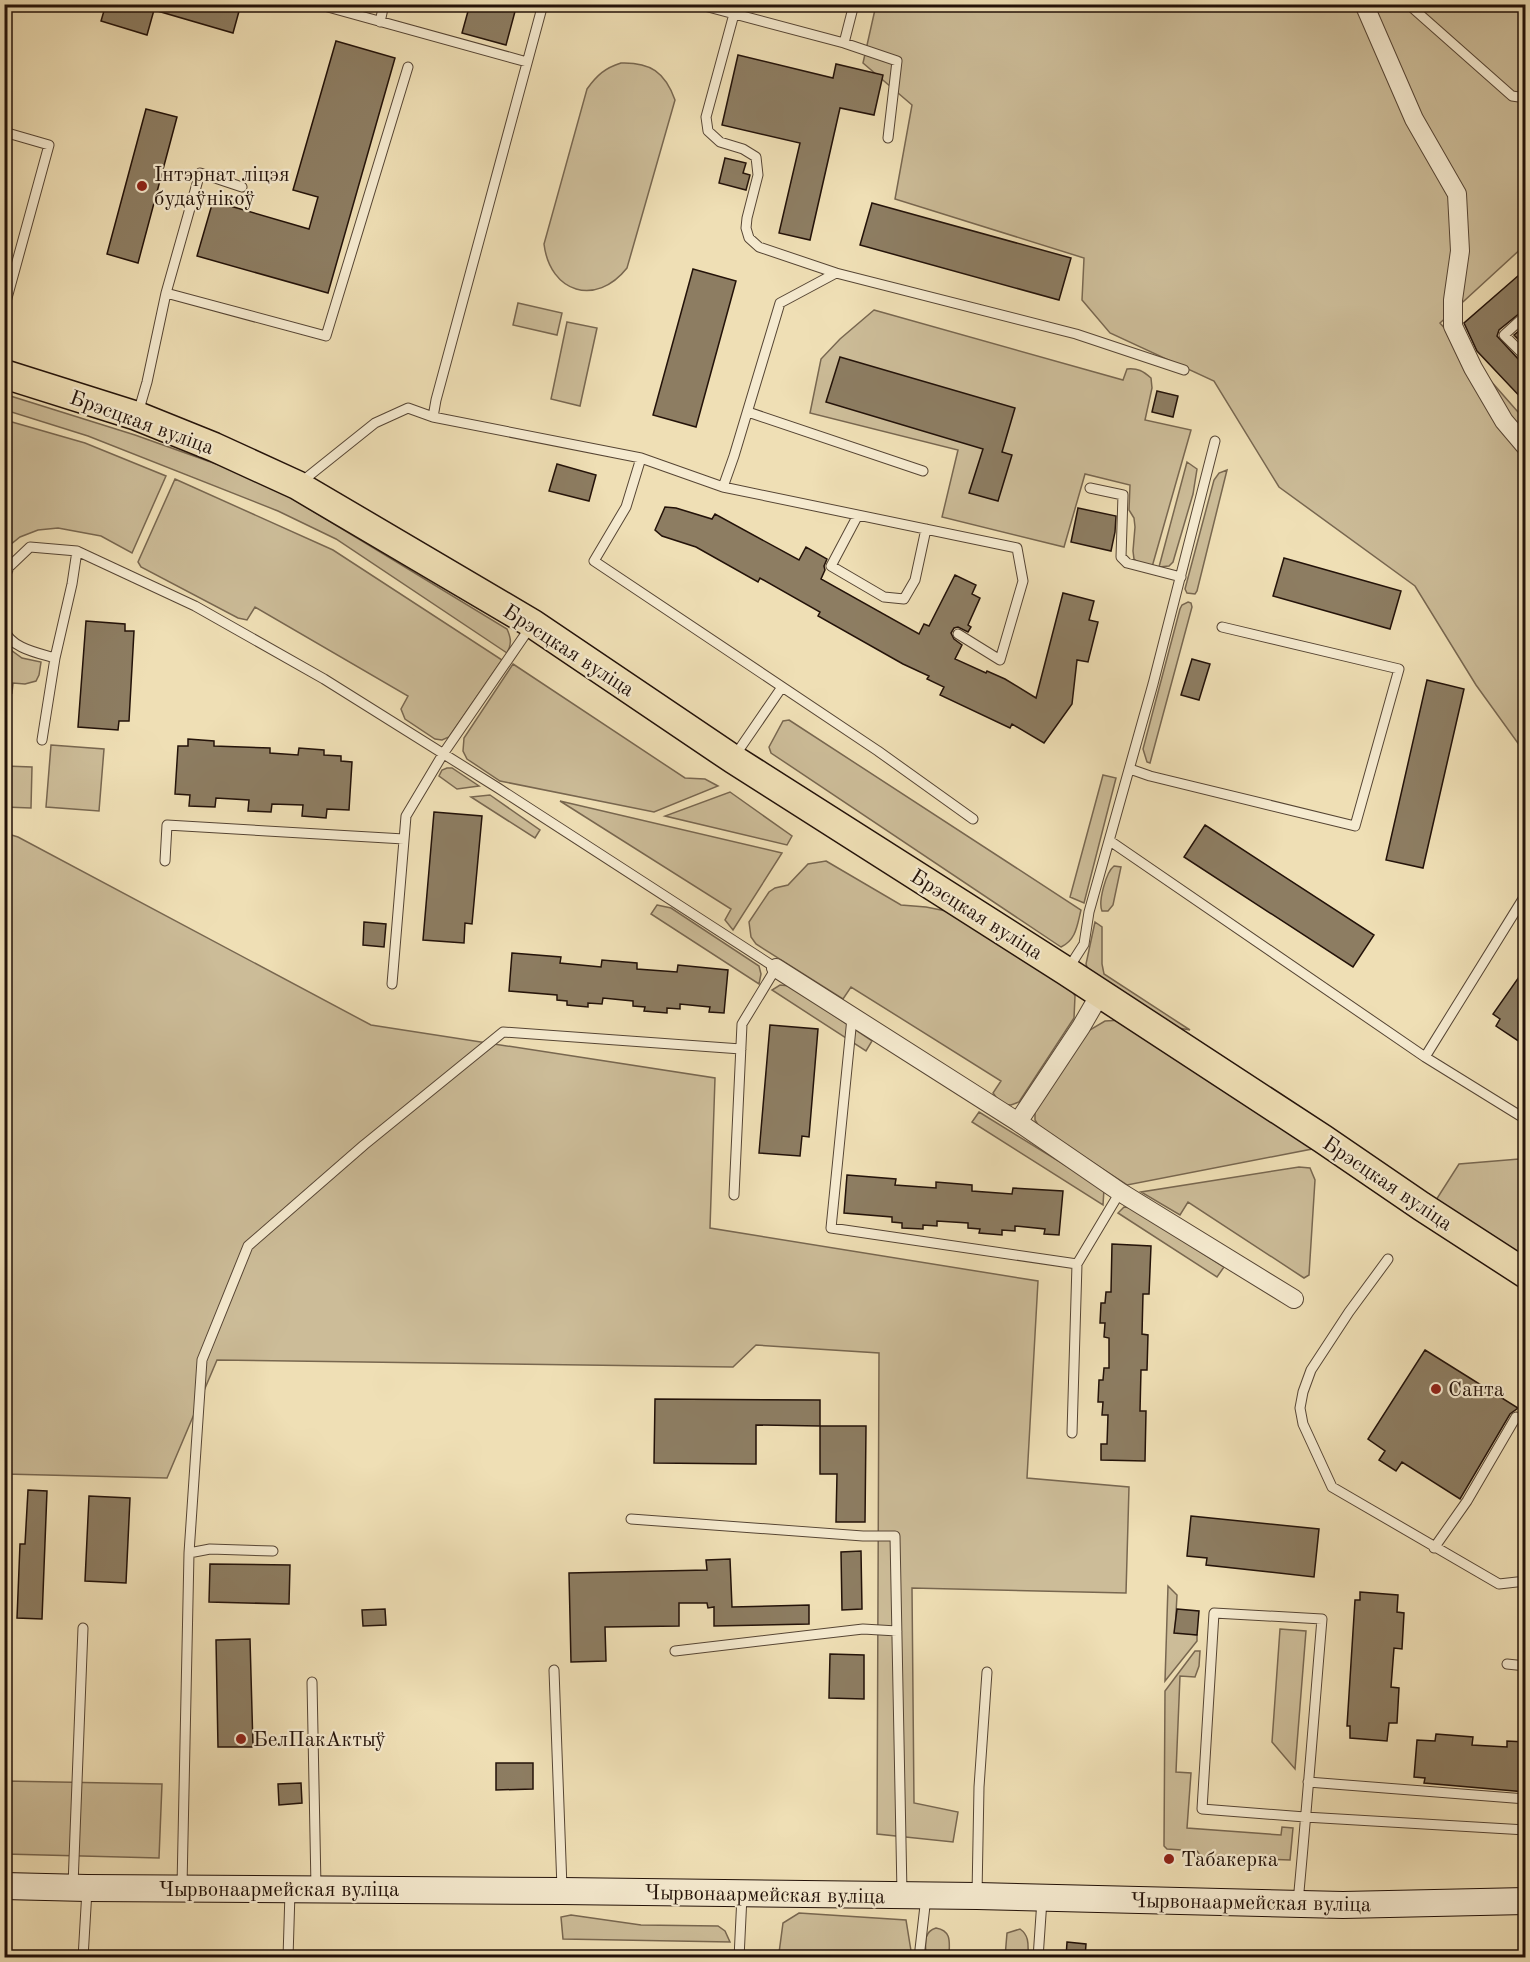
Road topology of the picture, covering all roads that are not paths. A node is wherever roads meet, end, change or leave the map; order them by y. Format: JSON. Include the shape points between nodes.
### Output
{"nodes":[{"id":1,"x":316,"y":4,"type":"edge"},
{"id":2,"x":384,"y":4,"type":"edge"},
{"id":3,"x":543,"y":4,"type":"edge"},
{"id":4,"x":697,"y":4,"type":"edge"},
{"id":5,"x":854,"y":4,"type":"edge"},
{"id":6,"x":1364,"y":4,"type":"edge"},
{"id":7,"x":1408,"y":4,"type":"edge"},
{"id":8,"x":734,"y":14,"type":"junction"},
{"id":9,"x":380,"y":22,"type":"junction"},
{"id":10,"x":844,"y":43,"type":"junction"},
{"id":11,"x":527,"y":62,"type":"junction"},
{"id":12,"x":408,"y":67,"type":"dead end"},
{"id":13,"x":1526,"y":98,"type":"edge"},
{"id":14,"x":4,"y":132,"type":"edge"},
{"id":15,"x":888,"y":138,"type":"dead end"},
{"id":16,"x":242,"y":187,"type":"dead end"},
{"id":17,"x":836,"y":273,"type":"junction"},
{"id":18,"x":166,"y":293,"type":"junction"},
{"id":19,"x":4,"y":309,"type":"edge"},
{"id":20,"x":1526,"y":315,"type":"edge"},
{"id":21,"x":1526,"y":357,"type":"edge"},
{"id":22,"x":1184,"y":370,"type":"dead end"},
{"id":23,"x":4,"y":374,"type":"edge"},
{"id":24,"x":748,"y":412,"type":"junction"},
{"id":25,"x":137,"y":416,"type":"junction"},
{"id":26,"x":433,"y":417,"type":"junction"},
{"id":27,"x":1215,"y":441,"type":"dead end"},
{"id":28,"x":1526,"y":447,"type":"edge"},
{"id":29,"x":641,"y":458,"type":"junction"},
{"id":30,"x":923,"y":471,"type":"dead end"},
{"id":31,"x":297,"y":485,"type":"junction"},
{"id":32,"x":723,"y":487,"type":"junction"},
{"id":33,"x":1090,"y":488,"type":"dead end"},
{"id":34,"x":858,"y":515,"type":"junction"},
{"id":35,"x":926,"y":529,"type":"junction"},
{"id":36,"x":77,"y":551,"type":"junction"},
{"id":37,"x":1181,"y":577,"type":"junction"},
{"id":38,"x":4,"y":580,"type":"edge"},
{"id":39,"x":533,"y":624,"type":"junction"},
{"id":40,"x":1222,"y":627,"type":"dead end"},
{"id":41,"x":4,"y":628,"type":"edge"},
{"id":42,"x":958,"y":633,"type":"dead end"},
{"id":43,"x":55,"y":658,"type":"junction"},
{"id":44,"x":782,"y":687,"type":"junction"},
{"id":45,"x":42,"y":740,"type":"dead end"},
{"id":46,"x":443,"y":754,"type":"junction"},
{"id":47,"x":733,"y":759,"type":"junction"},
{"id":48,"x":1130,"y":769,"type":"junction"},
{"id":49,"x":973,"y":819,"type":"dead end"},
{"id":50,"x":404,"y":839,"type":"junction"},
{"id":51,"x":1110,"y":841,"type":"junction"},
{"id":52,"x":165,"y":861,"type":"dead end"},
{"id":53,"x":1526,"y":894,"type":"edge"},
{"id":54,"x":776,"y":968,"type":"junction"},
{"id":55,"x":1066,"y":971,"type":"junction"},
{"id":56,"x":392,"y":984,"type":"dead end"},
{"id":57,"x":1100,"y":994,"type":"junction"},
{"id":58,"x":852,"y":1018,"type":"junction"},
{"id":59,"x":741,"y":1049,"type":"junction"},
{"id":60,"x":1425,"y":1057,"type":"junction"},
{"id":61,"x":1524,"y":1116,"type":"edge"},
{"id":62,"x":1018,"y":1122,"type":"junction"},
{"id":63,"x":1120,"y":1192,"type":"junction"},
{"id":64,"x":734,"y":1195,"type":"dead end"},
{"id":65,"x":1388,"y":1259,"type":"dead end"},
{"id":66,"x":1077,"y":1264,"type":"junction"},
{"id":67,"x":1526,"y":1274,"type":"edge"},
{"id":68,"x":1294,"y":1299,"type":"dead end"},
{"id":69,"x":1516,"y":1417,"type":"dead end"},
{"id":70,"x":1072,"y":1433,"type":"dead end"},
{"id":71,"x":632,"y":1519,"type":"dead end"},
{"id":72,"x":1434,"y":1548,"type":"junction"},
{"id":73,"x":273,"y":1551,"type":"dead end"},
{"id":74,"x":189,"y":1553,"type":"junction"},
{"id":75,"x":1526,"y":1581,"type":"edge"},
{"id":76,"x":83,"y":1628,"type":"dead end"},
{"id":77,"x":897,"y":1631,"type":"junction"},
{"id":78,"x":675,"y":1651,"type":"dead end"},
{"id":79,"x":1507,"y":1664,"type":"dead end"},
{"id":80,"x":1526,"y":1666,"type":"edge"},
{"id":81,"x":554,"y":1670,"type":"dead end"},
{"id":82,"x":987,"y":1672,"type":"dead end"},
{"id":83,"x":312,"y":1683,"type":"dead end"},
{"id":84,"x":1308,"y":1782,"type":"junction"},
{"id":85,"x":1526,"y":1799,"type":"edge"},
{"id":86,"x":1305,"y":1818,"type":"junction"},
{"id":87,"x":1526,"y":1830,"type":"edge"},
{"id":88,"x":4,"y":1886,"type":"edge"},
{"id":89,"x":80,"y":1888,"type":"junction"},
{"id":90,"x":182,"y":1889,"type":"junction"},
{"id":91,"x":290,"y":1889,"type":"junction"},
{"id":92,"x":316,"y":1889,"type":"junction"},
{"id":93,"x":562,"y":1891,"type":"junction"},
{"id":94,"x":742,"y":1893,"type":"junction"},
{"id":95,"x":914,"y":1896,"type":"junction"},
{"id":96,"x":976,"y":1896,"type":"junction"},
{"id":97,"x":1042,"y":1897,"type":"junction"},
{"id":98,"x":1526,"y":1901,"type":"edge"},
{"id":99,"x":1298,"y":1905,"type":"junction"},
{"id":100,"x":83,"y":1958,"type":"edge"},
{"id":101,"x":288,"y":1958,"type":"edge"},
{"id":102,"x":739,"y":1958,"type":"edge"},
{"id":103,"x":920,"y":1958,"type":"edge"},
{"id":104,"x":1038,"y":1958,"type":"edge"}],
"edges":[{"from":1,"to":9,"type":"lane"},
{"from":2,"to":9,"type":"lane"},
{"from":3,"to":11,"type":"lane"},
{"from":4,"to":8,"type":"lane"},
{"from":5,"to":10,"type":"lane"},
{"from":6,"to":28,"type":"street","via":[[1414,119],[1457,194],[1460,251],[1453,326],[1504,421]]},
{"from":7,"to":13,"type":"lane","via":[[1512,96]]},
{"from":8,"to":10,"type":"lane"},
{"from":8,"to":17,"type":"lane","via":[[706,117],[708,131],[720,142],[756,157],[758,175],[746,228],[749,237],[759,247]]},
{"from":9,"to":11,"type":"lane"},
{"from":10,"to":15,"type":"lane","via":[[897,61]]},
{"from":11,"to":26,"type":"lane"},
{"from":12,"to":18,"type":"lane","via":[[326,336]]},
{"from":14,"to":19,"type":"lane","via":[[49,145]]},
{"from":16,"to":18,"type":"lane","via":[[200,173]]},
{"from":17,"to":22,"type":"lane","via":[[1076,334]]},
{"from":17,"to":24,"type":"lane","via":[[780,303]]},
{"from":18,"to":25,"type":"lane"},
{"from":20,"to":21,"type":"lane","via":[[1504,335]]},
{"from":23,"to":25,"type":"main road","name":"Брэсцкая вуліца"},
{"from":24,"to":30,"type":"lane"},
{"from":24,"to":32,"type":"lane"},
{"from":25,"to":31,"type":"main road","name":"Брэсцкая вуліца"},
{"from":26,"to":29,"type":"lane"},
{"from":26,"to":31,"type":"lane","via":[[408,408],[375,423]]},
{"from":27,"to":37,"type":"lane"},
{"from":29,"to":32,"type":"lane"},
{"from":29,"to":44,"type":"lane","via":[[626,507],[594,561]]},
{"from":31,"to":39,"type":"main road","name":"Брэсцкая вуліца"},
{"from":32,"to":34,"type":"lane"},
{"from":33,"to":37,"type":"lane","via":[[1123,495],[1121,557],[1127,563]]},
{"from":34,"to":35,"type":"lane"},
{"from":34,"to":35,"type":"lane","via":[[831,566],[884,597],[904,599],[915,580]]},
{"from":35,"to":42,"type":"lane","via":[[1017,548],[1023,581],[1000,660]]},
{"from":36,"to":38,"type":"lane","via":[[30,547],[9,567]]},
{"from":36,"to":43,"type":"lane"},
{"from":36,"to":46,"type":"lane","via":[[195,606],[324,679]]},
{"from":37,"to":48,"type":"lane"},
{"from":39,"to":46,"type":"lane"},
{"from":39,"to":47,"type":"main road","name":"Брэсцкая вуліца"},
{"from":40,"to":48,"type":"lane","via":[[1399,669],[1355,826]]},
{"from":41,"to":43,"type":"lane","via":[[23,649]]},
{"from":43,"to":45,"type":"lane"},
{"from":44,"to":47,"type":"lane"},
{"from":44,"to":49,"type":"lane"},
{"from":46,"to":50,"type":"lane","via":[[406,816]]},
{"from":46,"to":54,"type":"lane"},
{"from":47,"to":55,"type":"main road","name":"Брэсцкая вуліца"},
{"from":48,"to":51,"type":"lane"},
{"from":50,"to":52,"type":"lane","via":[[167,825]]},
{"from":50,"to":56,"type":"lane"},
{"from":51,"to":55,"type":"lane","via":[[1084,944]]},
{"from":51,"to":60,"type":"lane"},
{"from":53,"to":60,"type":"lane"},
{"from":54,"to":58,"type":"street"},
{"from":54,"to":59,"type":"lane","via":[[742,1024]]},
{"from":55,"to":57,"type":"main road","name":"Брэсцкая вуліца"},
{"from":57,"to":62,"type":"street"},
{"from":57,"to":67,"type":"main road","name":"Брэсцкая вуліца"},
{"from":58,"to":62,"type":"street"},
{"from":58,"to":66,"type":"lane","via":[[831,1228]]},
{"from":59,"to":64,"type":"lane"},
{"from":59,"to":74,"type":"lane","via":[[503,1032],[248,1246],[202,1360]]},
{"from":60,"to":61,"type":"lane"},
{"from":62,"to":63,"type":"street"},
{"from":63,"to":66,"type":"lane"},
{"from":63,"to":68,"type":"street"},
{"from":65,"to":72,"type":"lane","via":[[1311,1370],[1300,1408],[1303,1424],[1332,1487]]},
{"from":66,"to":70,"type":"lane"},
{"from":69,"to":72,"type":"lane","via":[[1467,1502]]},
{"from":71,"to":77,"type":"lane","via":[[895,1536]]},
{"from":72,"to":75,"type":"lane","via":[[1499,1584]]},
{"from":73,"to":74,"type":"lane","via":[[210,1549]]},
{"from":74,"to":90,"type":"lane"},
{"from":76,"to":89,"type":"lane"},
{"from":77,"to":78,"type":"lane","via":[[863,1629]]},
{"from":77,"to":95,"type":"lane"},
{"from":79,"to":80,"type":"lane"},
{"from":81,"to":93,"type":"lane"},
{"from":82,"to":96,"type":"lane"},
{"from":83,"to":92,"type":"lane"},
{"from":84,"to":85,"type":"lane"},
{"from":84,"to":86,"type":"lane"},
{"from":84,"to":86,"type":"lane","via":[[1322,1618],[1214,1613],[1202,1809]]},
{"from":86,"to":87,"type":"lane"},
{"from":86,"to":99,"type":"lane"},
{"from":88,"to":89,"type":"street","name":"Чырвонаармейская вуліца"},
{"from":89,"to":90,"type":"street","name":"Чырвонаармейская вуліца"},
{"from":89,"to":100,"type":"lane"},
{"from":90,"to":91,"type":"street","name":"Чырвонаармейская вуліца"},
{"from":91,"to":92,"type":"street","name":"Чырвонаармейская вуліца"},
{"from":91,"to":101,"type":"lane"},
{"from":92,"to":93,"type":"street","name":"Чырвонаармейская вуліца"},
{"from":93,"to":94,"type":"street","name":"Чырвонаармейская вуліца"},
{"from":94,"to":95,"type":"street","name":"Чырвонаармейская вуліца"},
{"from":94,"to":102,"type":"lane"},
{"from":95,"to":96,"type":"street","name":"Чырвонаармейская вуліца"},
{"from":95,"to":103,"type":"lane"},
{"from":96,"to":97,"type":"street","name":"Чырвонаармейская вуліца"},
{"from":97,"to":99,"type":"street","name":"Чырвонаармейская вуліца"},
{"from":97,"to":104,"type":"lane"},
{"from":98,"to":99,"type":"street","name":"Чырвонаармейская вуліца"}]}
